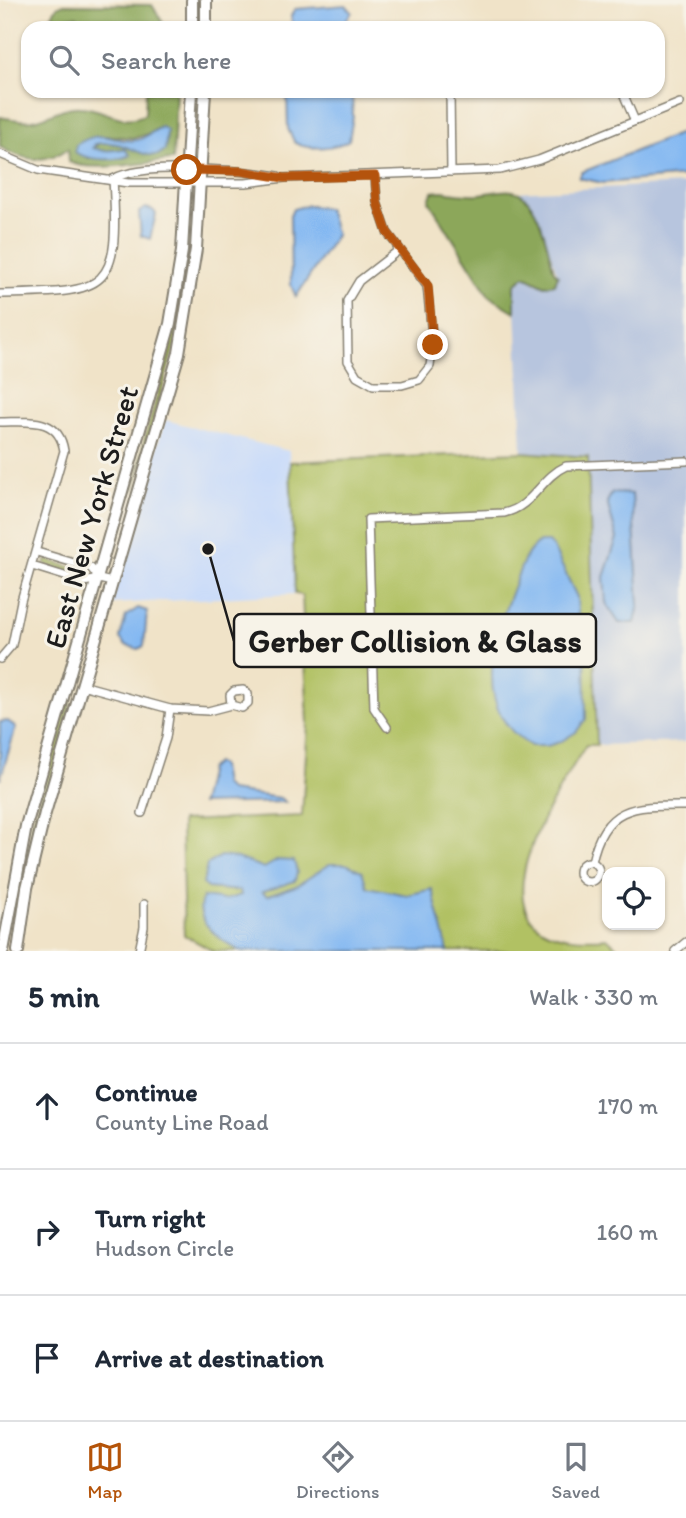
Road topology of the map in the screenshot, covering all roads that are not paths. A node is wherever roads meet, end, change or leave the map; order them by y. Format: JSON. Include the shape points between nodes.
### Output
{"nodes":[{"id":1,"x":192,"y":0,"type":"edge"},
{"id":2,"x":206,"y":0,"type":"edge"},
{"id":3,"x":192,"y":21,"type":"edge"},
{"id":4,"x":206,"y":21,"type":"edge"},
{"id":5,"x":191,"y":98,"type":"edge"},
{"id":6,"x":205,"y":98,"type":"edge"},
{"id":7,"x":450,"y":98,"type":"edge"},
{"id":8,"x":625,"y":98,"type":"edge"},
{"id":9,"x":684,"y":102,"type":"edge"},
{"id":10,"x":635,"y":121,"type":"junction"},
{"id":11,"x":0,"y":154,"type":"edge"},
{"id":12,"x":187,"y":170,"type":"junction"},
{"id":13,"x":201,"y":171,"type":"junction"},
{"id":14,"x":451,"y":172,"type":"junction"},
{"id":15,"x":375,"y":176,"type":"junction"},
{"id":16,"x":284,"y":178,"type":"junction"},
{"id":17,"x":113,"y":179,"type":"junction"},
{"id":18,"x":186,"y":182,"type":"junction"},
{"id":19,"x":200,"y":183,"type":"junction"},
{"id":20,"x":399,"y":250,"type":"junction"},
{"id":21,"x":0,"y":294,"type":"edge"},
{"id":22,"x":0,"y":422,"type":"edge"},
{"id":23,"x":686,"y":461,"type":"edge"},
{"id":24,"x":37,"y":552,"type":"junction"},
{"id":25,"x":32,"y":566,"type":"junction"},
{"id":26,"x":99,"y":579,"type":"junction"},
{"id":27,"x":112,"y":582,"type":"junction"},
{"id":28,"x":0,"y":659,"type":"edge"},
{"id":29,"x":82,"y":685,"type":"junction"},
{"id":30,"x":231,"y":705,"type":"dead end"},
{"id":31,"x":170,"y":709,"type":"junction"},
{"id":32,"x":387,"y":727,"type":"dead end"},
{"id":33,"x":686,"y":806,"type":"edge"},
{"id":34,"x":142,"y":813,"type":"dead end"},
{"id":35,"x":592,"y":862,"type":"dead end"},
{"id":36,"x":144,"y":905,"type":"dead end"},
{"id":37,"x":686,"y":942,"type":"edge"},
{"id":38,"x":4,"y":951,"type":"edge"},
{"id":39,"x":18,"y":951,"type":"edge"},
{"id":40,"x":139,"y":951,"type":"edge"},
{"id":41,"x":675,"y":951,"type":"edge"}],
"edges":[{"from":1,"to":3,"type":"main road"},
{"from":2,"to":4,"type":"main road"},
{"from":5,"to":12,"type":"main road","name":"East New York Street"},
{"from":6,"to":13,"type":"main road","name":"East New York Street"},
{"from":7,"to":14,"type":"street"},
{"from":8,"to":10,"type":"street"},
{"from":9,"to":10,"type":"street"},
{"from":10,"to":14,"type":"street","via":[[539,160],[500,170]]},
{"from":11,"to":17,"type":"street","via":[[38,170]]},
{"from":12,"to":13,"type":"street"},
{"from":12,"to":17,"type":"street","via":[[124,172]]},
{"from":12,"to":18,"type":"main road","name":"East New York Street"},
{"from":13,"to":16,"type":"street"},
{"from":13,"to":19,"type":"main road","name":"East New York Street"},
{"from":14,"to":15,"type":"street"},
{"from":15,"to":16,"type":"street"},
{"from":15,"to":20,"type":"street","via":[[382,220]]},
{"from":16,"to":19,"type":"street"},
{"from":17,"to":18,"type":"street"},
{"from":17,"to":21,"type":"street","via":[[114,254],[101,277],[75,292]]},
{"from":18,"to":19,"type":"street"},
{"from":18,"to":26,"type":"main road","name":"East New York Street","via":[[182,251],[170,324]]},
{"from":19,"to":27,"type":"main road","name":"East New York Street","via":[[181,341]]},
{"from":20,"to":20,"type":"street","via":[[428,286],[433,359],[426,373],[411,384],[373,386],[356,376],[348,361],[347,301],[359,281]]},
{"from":22,"to":24,"type":"street","via":[[47,424],[63,441],[64,458]]},
{"from":23,"to":32,"type":"street","via":[[566,466],[517,510],[504,513],[368,519],[374,708]]},
{"from":24,"to":25,"type":"street"},
{"from":24,"to":26,"type":"street","via":[[91,568]]},
{"from":25,"to":26,"type":"street","via":[[84,582]]},
{"from":25,"to":28,"type":"street","via":[[12,645]]},
{"from":26,"to":27,"type":"street"},
{"from":26,"to":38,"type":"main road","name":"East New York Street","via":[[26,827]]},
{"from":27,"to":29,"type":"main road","name":"East New York Street"},
{"from":29,"to":31,"type":"street"},
{"from":29,"to":39,"type":"main road","name":"East New York Street","via":[[35,850]]},
{"from":30,"to":31,"type":"street","via":[[208,711]]},
{"from":31,"to":34,"type":"street","via":[[166,738]]},
{"from":33,"to":35,"type":"street","via":[[636,807],[622,812],[598,838]]},
{"from":36,"to":40,"type":"street"},
{"from":37,"to":41,"type":"street"}]}
